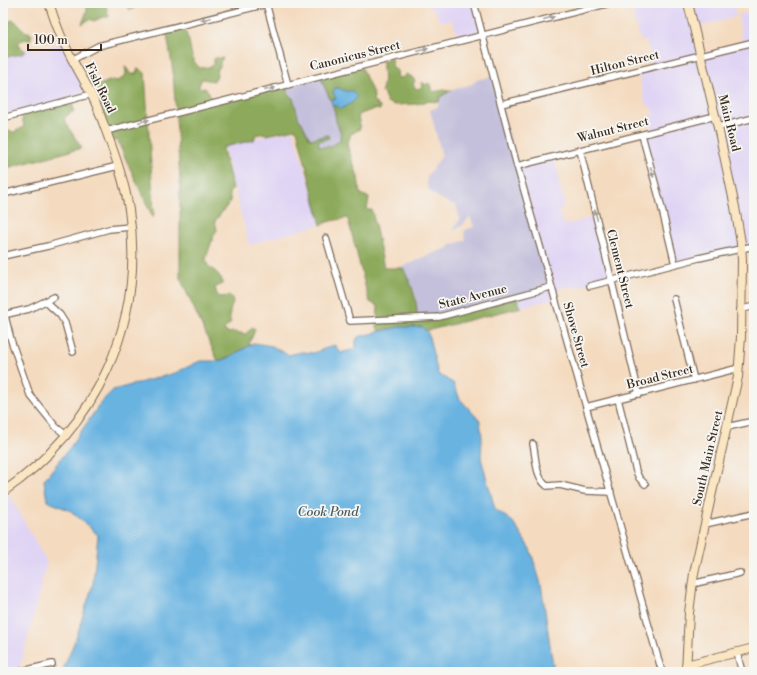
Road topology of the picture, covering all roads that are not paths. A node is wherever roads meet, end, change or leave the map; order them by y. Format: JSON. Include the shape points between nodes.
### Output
{"nodes":[{"id":1,"x":49,"y":3,"type":"edge"},
{"id":2,"x":268,"y":3,"type":"edge"},
{"id":3,"x":474,"y":3,"type":"edge"},
{"id":4,"x":610,"y":3,"type":"edge"},
{"id":5,"x":688,"y":3,"type":"edge"},
{"id":6,"x":483,"y":35,"type":"junction"},
{"id":7,"x":754,"y":42,"type":"edge"},
{"id":8,"x":700,"y":55,"type":"junction"},
{"id":9,"x":72,"y":60,"type":"junction"},
{"id":10,"x":288,"y":85,"type":"junction"},
{"id":11,"x":92,"y":94,"type":"junction"},
{"id":12,"x":501,"y":104,"type":"junction"},
{"id":13,"x":715,"y":116,"type":"junction"},
{"id":14,"x":3,"y":118,"type":"edge"},
{"id":15,"x":754,"y":118,"type":"edge"},
{"id":16,"x":718,"y":127,"type":"junction"},
{"id":17,"x":106,"y":131,"type":"junction"},
{"id":18,"x":642,"y":135,"type":"junction"},
{"id":19,"x":580,"y":150,"type":"junction"},
{"id":20,"x":118,"y":166,"type":"junction"},
{"id":21,"x":517,"y":166,"type":"junction"},
{"id":22,"x":3,"y":194,"type":"edge"},
{"id":23,"x":131,"y":227,"type":"junction"},
{"id":24,"x":326,"y":238,"type":"dead end"},
{"id":25,"x":754,"y":246,"type":"edge"},
{"id":26,"x":742,"y":249,"type":"junction"},
{"id":27,"x":3,"y":256,"type":"edge"},
{"id":28,"x":675,"y":264,"type":"junction"},
{"id":29,"x":612,"y":280,"type":"junction"},
{"id":30,"x":590,"y":286,"type":"dead end"},
{"id":31,"x":551,"y":287,"type":"junction"},
{"id":32,"x":54,"y":297,"type":"dead end"},
{"id":33,"x":674,"y":299,"type":"dead end"},
{"id":34,"x":46,"y":302,"type":"junction"},
{"id":35,"x":754,"y":306,"type":"edge"},
{"id":36,"x":3,"y":308,"type":"edge"},
{"id":37,"x":740,"y":310,"type":"junction"},
{"id":38,"x":4,"y":315,"type":"edge"},
{"id":39,"x":72,"y":352,"type":"dead end"},
{"id":40,"x":739,"y":368,"type":"junction"},
{"id":41,"x":694,"y":380,"type":"junction"},
{"id":42,"x":638,"y":394,"type":"junction"},
{"id":43,"x":618,"y":399,"type":"junction"},
{"id":44,"x":586,"y":407,"type":"junction"},
{"id":45,"x":754,"y":421,"type":"edge"},
{"id":46,"x":728,"y":427,"type":"junction"},
{"id":47,"x":66,"y":435,"type":"junction"},
{"id":48,"x":533,"y":444,"type":"dead end"},
{"id":49,"x":645,"y":484,"type":"dead end"},
{"id":50,"x":3,"y":492,"type":"edge"},
{"id":51,"x":610,"y":492,"type":"junction"},
{"id":52,"x":754,"y":513,"type":"edge"},
{"id":53,"x":705,"y":524,"type":"junction"},
{"id":54,"x":740,"y":572,"type":"dead end"},
{"id":55,"x":692,"y":584,"type":"junction"},
{"id":56,"x":754,"y":648,"type":"edge"},
{"id":57,"x":737,"y":653,"type":"junction"},
{"id":58,"x":52,"y":664,"type":"dead end"},
{"id":59,"x":686,"y":668,"type":"edge"},
{"id":60,"x":19,"y":672,"type":"edge"},
{"id":61,"x":662,"y":672,"type":"edge"},
{"id":62,"x":742,"y":672,"type":"edge"}],
"edges":[{"from":1,"to":9,"type":"main road","name":"Fish Road","via":[[60,36]]},
{"from":2,"to":9,"type":"street","one_way":true,"via":[[98,46]]},
{"from":2,"to":10,"type":"street"},
{"from":3,"to":6,"type":"street","name":"Shove Street"},
{"from":6,"to":4,"type":"street","name":"Canonicus Street","one_way":true},
{"from":5,"to":8,"type":"main road","name":"Main Road"},
{"from":10,"to":6,"type":"street","name":"Canonicus Street","one_way":true},
{"from":6,"to":12,"type":"street","name":"Shove Street"},
{"from":7,"to":8,"type":"street","name":"Hilton Street"},
{"from":8,"to":12,"type":"street","name":"Hilton Street"},
{"from":8,"to":13,"type":"main road","name":"Main Road"},
{"from":9,"to":11,"type":"main road","name":"Fish Road"},
{"from":17,"to":10,"type":"street","name":"Canonicus Street","one_way":true},
{"from":11,"to":14,"type":"street"},
{"from":11,"to":17,"type":"main road","name":"Fish Road"},
{"from":12,"to":21,"type":"street","name":"Shove Street"},
{"from":13,"to":16,"type":"main road","name":"Main Road"},
{"from":13,"to":18,"type":"street","name":"Walnut Street"},
{"from":15,"to":16,"type":"street"},
{"from":16,"to":26,"type":"main road","name":"Main Road","via":[[736,207]]},
{"from":17,"to":20,"type":"main road","name":"Fish Road"},
{"from":18,"to":19,"type":"street","name":"Walnut Street"},
{"from":18,"to":28,"type":"street","one_way":true},
{"from":19,"to":21,"type":"street","name":"Walnut Street"},
{"from":29,"to":19,"type":"street","name":"Clement Street","one_way":true},
{"from":20,"to":22,"type":"street"},
{"from":20,"to":23,"type":"main road","name":"Fish Road","via":[[127,198]]},
{"from":21,"to":31,"type":"street","name":"Shove Street"},
{"from":23,"to":27,"type":"street","via":[[109,229]]},
{"from":23,"to":47,"type":"main road","name":"Fish Road","via":[[131,278],[121,335],[97,391]]},
{"from":24,"to":31,"type":"street","name":"State Avenue","via":[[350,321],[439,317]]},
{"from":25,"to":26,"type":"street"},
{"from":26,"to":28,"type":"street"},
{"from":26,"to":37,"type":"main road","name":"South Main Street"},
{"from":28,"to":29,"type":"street"},
{"from":29,"to":30,"type":"street"},
{"from":29,"to":42,"type":"street","name":"Clement Street"},
{"from":31,"to":44,"type":"street","name":"Shove Street"},
{"from":32,"to":34,"type":"street"},
{"from":33,"to":41,"type":"street"},
{"from":34,"to":38,"type":"street"},
{"from":34,"to":39,"type":"street","via":[[65,323]]},
{"from":35,"to":37,"type":"street"},
{"from":36,"to":38,"type":"street"},
{"from":37,"to":40,"type":"main road","name":"South Main Street"},
{"from":38,"to":47,"type":"street","via":[[30,395],[56,427]]},
{"from":40,"to":41,"type":"street","name":"Broad Street"},
{"from":40,"to":46,"type":"main road","name":"South Main Street"},
{"from":41,"to":42,"type":"street","name":"Broad Street"},
{"from":42,"to":43,"type":"street","name":"Broad Street"},
{"from":43,"to":44,"type":"street","name":"Broad Street"},
{"from":43,"to":49,"type":"street","via":[[636,471]]},
{"from":44,"to":51,"type":"street","name":"Shove Street"},
{"from":45,"to":46,"type":"street"},
{"from":46,"to":53,"type":"main road","name":"South Main Street"},
{"from":47,"to":50,"type":"main road","name":"Fish Road","via":[[35,468]]},
{"from":48,"to":51,"type":"street","via":[[538,472],[547,486],[560,485],[585,491]]},
{"from":51,"to":61,"type":"street","name":"Shove Street"},
{"from":52,"to":53,"type":"street"},
{"from":53,"to":55,"type":"main road","name":"South Main Street"},
{"from":54,"to":55,"type":"street"},
{"from":55,"to":59,"type":"main road","name":"South Main Street"},
{"from":56,"to":57,"type":"main road"},
{"from":57,"to":59,"type":"main road"},
{"from":57,"to":62,"type":"street"},
{"from":58,"to":60,"type":"street"}]}
